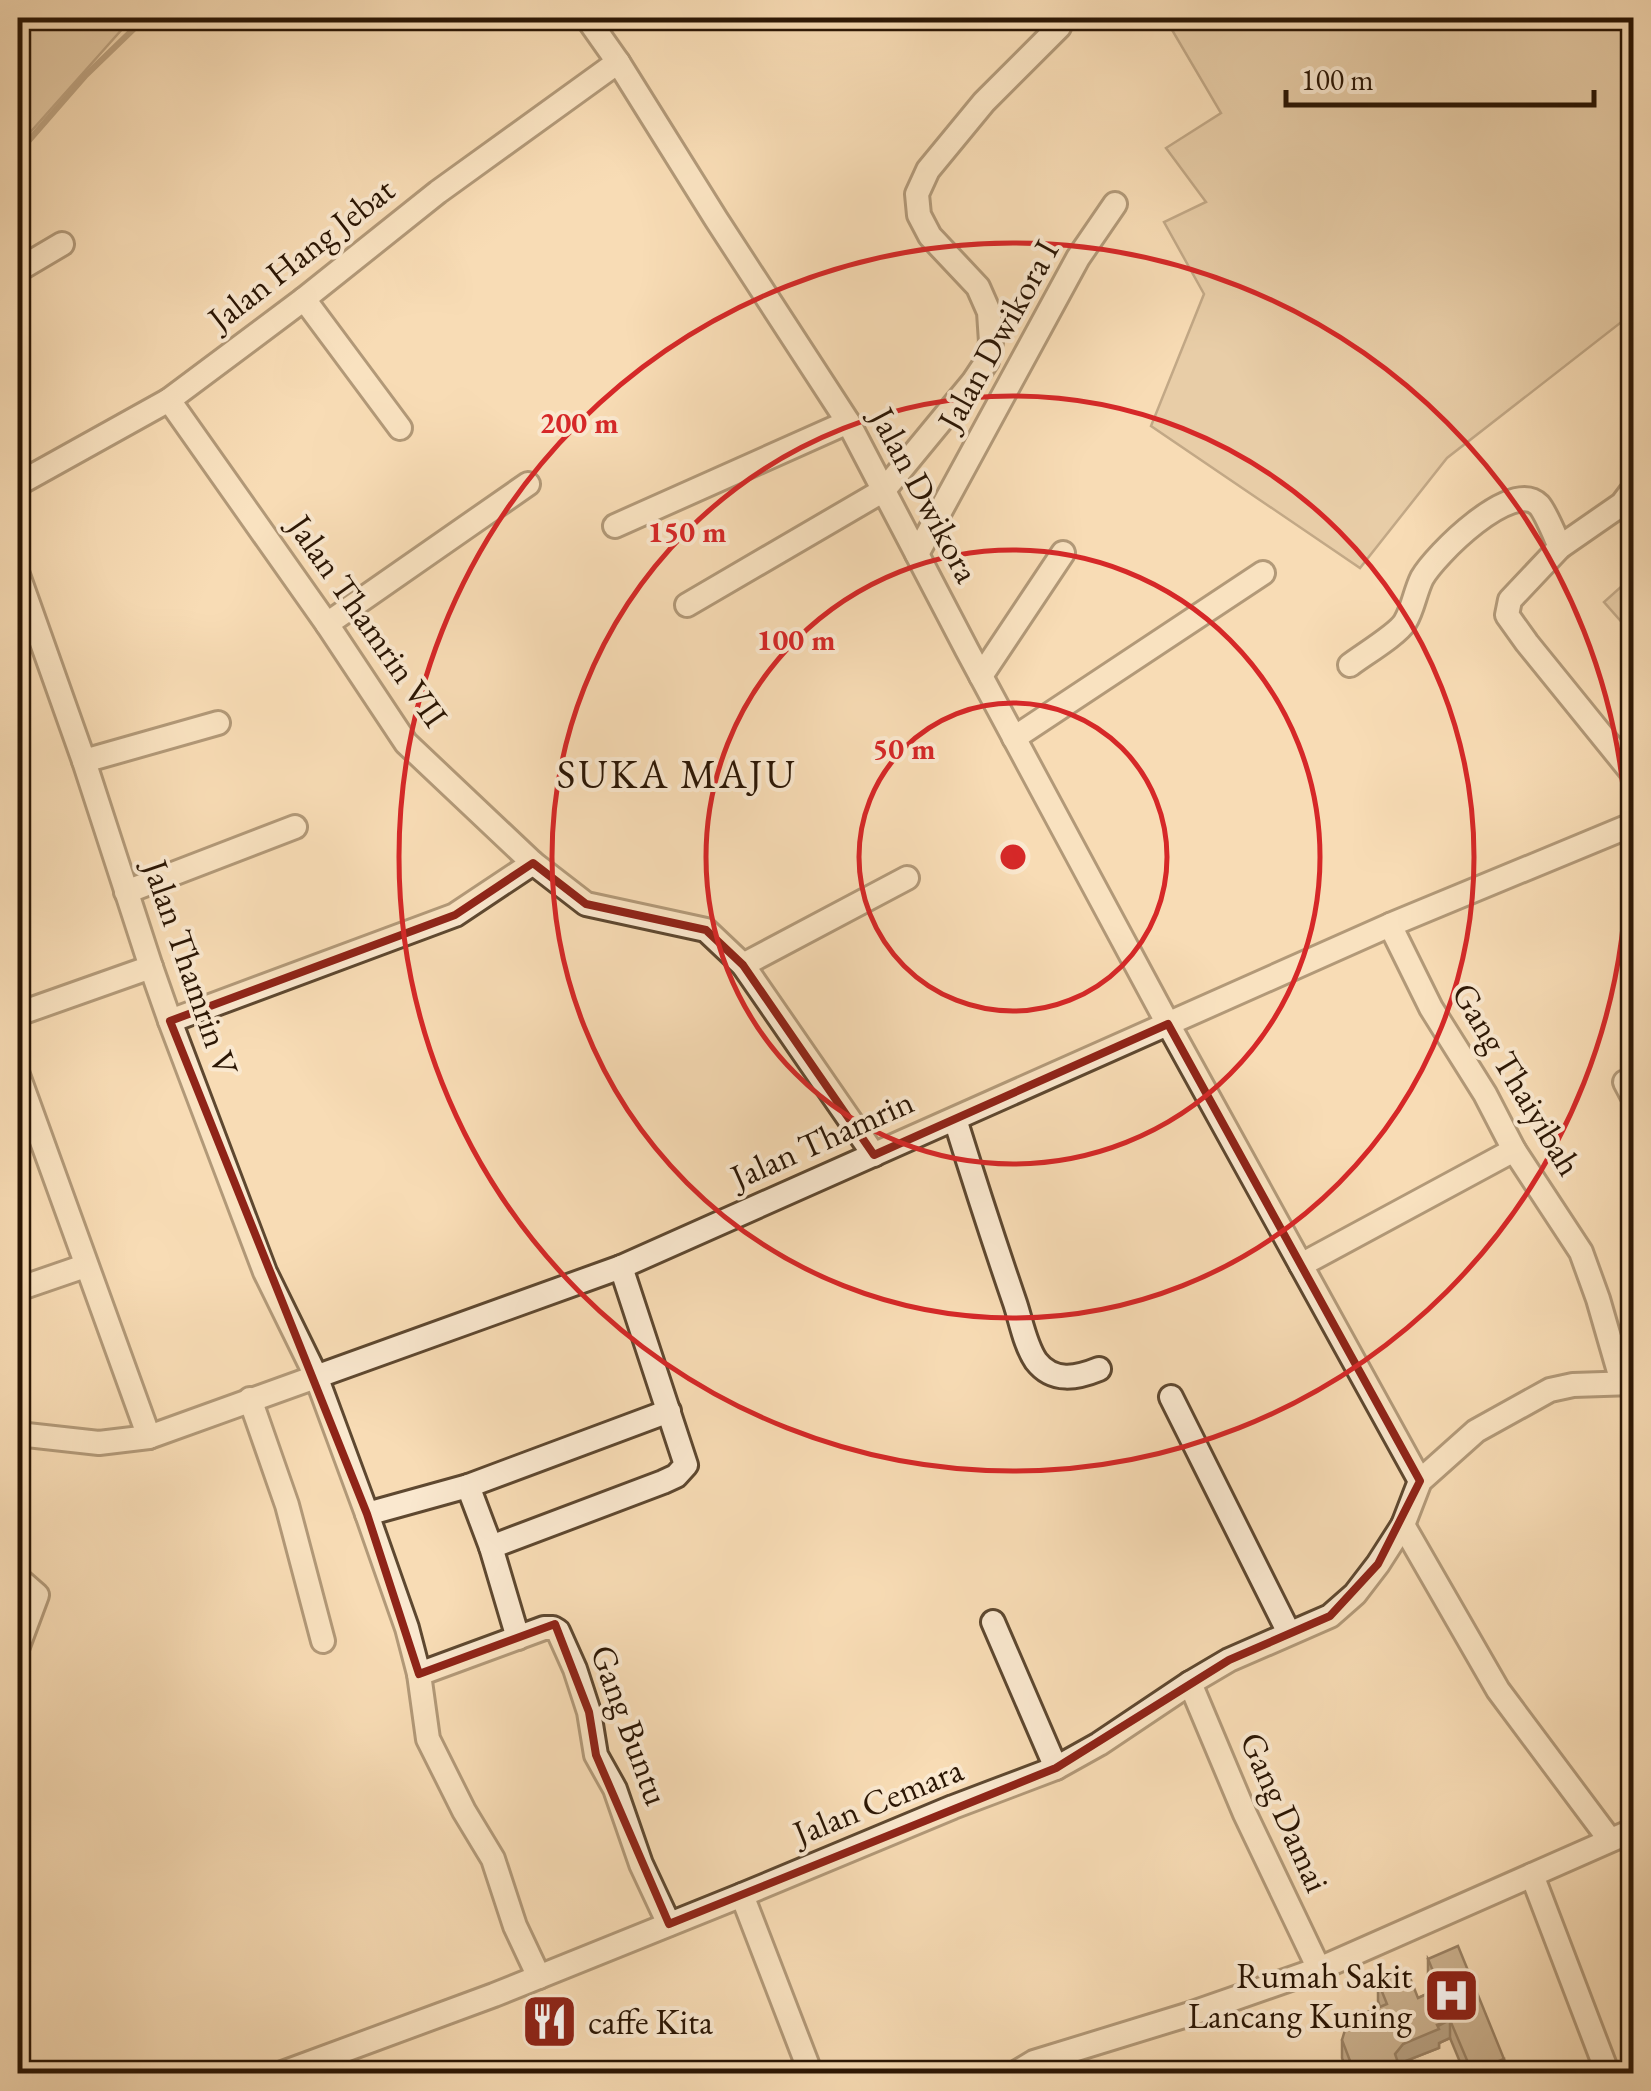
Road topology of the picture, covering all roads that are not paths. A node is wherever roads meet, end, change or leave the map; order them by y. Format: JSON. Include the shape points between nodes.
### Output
{"nodes":[{"id":1,"x":587,"y":18,"type":"edge"},
{"id":2,"x":1063,"y":18,"type":"edge"},
{"id":3,"x":618,"y":62,"type":"junction"},
{"id":4,"x":1115,"y":204,"type":"dead end"},
{"id":5,"x":62,"y":244,"type":"dead end"},
{"id":6,"x":18,"y":270,"type":"edge"},
{"id":7,"x":304,"y":299,"type":"junction"},
{"id":8,"x":169,"y":400,"type":"junction"},
{"id":9,"x":848,"y":422,"type":"junction"},
{"id":10,"x":400,"y":428,"type":"dead end"},
{"id":11,"x":18,"y":484,"type":"edge"},
{"id":12,"x":528,"y":484,"type":"dead end"},
{"id":13,"x":1634,"y":488,"type":"edge"},
{"id":14,"x":884,"y":490,"type":"junction"},
{"id":15,"x":614,"y":526,"type":"dead end"},
{"id":16,"x":1560,"y":547,"type":"junction"},
{"id":17,"x":1063,"y":553,"type":"dead end"},
{"id":18,"x":917,"y":554,"type":"junction"},
{"id":19,"x":1264,"y":574,"type":"dead end"},
{"id":20,"x":18,"y":575,"type":"edge"},
{"id":21,"x":686,"y":605,"type":"dead end"},
{"id":22,"x":327,"y":624,"type":"junction"},
{"id":23,"x":1350,"y":665,"type":"dead end"},
{"id":24,"x":980,"y":676,"type":"junction"},
{"id":25,"x":218,"y":723,"type":"dead end"},
{"id":26,"x":1014,"y":738,"type":"junction"},
{"id":27,"x":84,"y":761,"type":"junction"},
{"id":28,"x":1634,"y":775,"type":"edge"},
{"id":29,"x":1634,"y":824,"type":"edge"},
{"id":30,"x":295,"y":827,"type":"dead end"},
{"id":31,"x":533,"y":863,"type":"junction"},
{"id":32,"x":906,"y":878,"type":"dead end"},
{"id":33,"x":126,"y":892,"type":"junction"},
{"id":34,"x":1390,"y":925,"type":"junction"},
{"id":35,"x":743,"y":966,"type":"junction"},
{"id":36,"x":150,"y":967,"type":"junction"},
{"id":37,"x":18,"y":1014,"type":"edge"},
{"id":38,"x":170,"y":1021,"type":"junction"},
{"id":39,"x":1168,"y":1024,"type":"junction"},
{"id":40,"x":18,"y":1075,"type":"edge"},
{"id":41,"x":955,"y":1119,"type":"junction"},
{"id":42,"x":1514,"y":1150,"type":"junction"},
{"id":43,"x":874,"y":1155,"type":"junction"},
{"id":44,"x":1301,"y":1265,"type":"junction"},
{"id":45,"x":85,"y":1266,"type":"junction"},
{"id":46,"x":621,"y":1267,"type":"junction"},
{"id":47,"x":18,"y":1289,"type":"edge"},
{"id":48,"x":1099,"y":1369,"type":"dead end"},
{"id":49,"x":316,"y":1376,"type":"junction"},
{"id":50,"x":1628,"y":1382,"type":"edge"},
{"id":51,"x":1171,"y":1397,"type":"dead end"},
{"id":52,"x":250,"y":1399,"type":"junction"},
{"id":53,"x":669,"y":1410,"type":"junction"},
{"id":54,"x":18,"y":1434,"type":"edge"},
{"id":55,"x":149,"y":1437,"type":"junction"},
{"id":56,"x":1420,"y":1481,"type":"junction"},
{"id":57,"x":468,"y":1486,"type":"junction"},
{"id":58,"x":367,"y":1514,"type":"junction"},
{"id":59,"x":1403,"y":1526,"type":"junction"},
{"id":60,"x":492,"y":1547,"type":"junction"},
{"id":61,"x":18,"y":1581,"type":"edge"},
{"id":62,"x":993,"y":1622,"type":"dead end"},
{"id":63,"x":1289,"y":1633,"type":"junction"},
{"id":64,"x":518,"y":1638,"type":"junction"},
{"id":65,"x":324,"y":1642,"type":"dead end"},
{"id":66,"x":18,"y":1646,"type":"edge"},
{"id":67,"x":419,"y":1674,"type":"junction"},
{"id":68,"x":1190,"y":1684,"type":"junction"},
{"id":69,"x":1056,"y":1768,"type":"junction"},
{"id":70,"x":1634,"y":1830,"type":"edge"},
{"id":71,"x":1610,"y":1840,"type":"junction"},
{"id":72,"x":1532,"y":1875,"type":"junction"},
{"id":73,"x":742,"y":1895,"type":"junction"},
{"id":74,"x":669,"y":1924,"type":"junction"},
{"id":75,"x":1319,"y":1969,"type":"junction"},
{"id":76,"x":538,"y":1976,"type":"junction"},
{"id":77,"x":280,"y":2074,"type":"edge"},
{"id":78,"x":811,"y":2074,"type":"edge"},
{"id":79,"x":1014,"y":2074,"type":"edge"},
{"id":80,"x":1608,"y":2074,"type":"edge"}],
"edges":[{"from":1,"to":3,"type":"street","name":"Jalan Dwikora"},
{"from":2,"to":14,"type":"street","via":[[984,102],[928,170],[917,194],[930,236],[978,288],[989,312],[991,342],[973,382]]},
{"from":3,"to":7,"type":"street","name":"Jalan Hang Jebat"},
{"from":3,"to":9,"type":"street","name":"Jalan Dwikora"},
{"from":4,"to":18,"type":"street","name":"Jalan Dwikora I","via":[[1078,258]]},
{"from":5,"to":6,"type":"street"},
{"from":7,"to":8,"type":"street","name":"Jalan Hang Jebat"},
{"from":7,"to":10,"type":"street"},
{"from":8,"to":11,"type":"street","name":"Jalan Hang Jebat"},
{"from":8,"to":22,"type":"street","name":"Jalan Thamrin VII"},
{"from":9,"to":14,"type":"street","name":"Jalan Dwikora"},
{"from":9,"to":15,"type":"street"},
{"from":12,"to":22,"type":"street"},
{"from":13,"to":16,"type":"street","via":[[1622,504]]},
{"from":14,"to":18,"type":"street","name":"Jalan Dwikora"},
{"from":14,"to":21,"type":"street"},
{"from":16,"to":23,"type":"street","via":[[1538,504],[1527,500],[1476,520],[1435,559],[1404,624]]},
{"from":16,"to":28,"type":"street","via":[[1510,600],[1507,615]]},
{"from":17,"to":24,"type":"street"},
{"from":18,"to":24,"type":"street","name":"Jalan Dwikora"},
{"from":19,"to":26,"type":"street"},
{"from":20,"to":27,"type":"street","name":"Jalan Thamrin V"},
{"from":22,"to":31,"type":"street","name":"Jalan Thamrin VII","via":[[406,743]]},
{"from":24,"to":26,"type":"street","name":"Jalan Dwikora"},
{"from":25,"to":27,"type":"street"},
{"from":26,"to":39,"type":"street","name":"Jalan Dwikora"},
{"from":27,"to":33,"type":"street","name":"Jalan Thamrin V"},
{"from":29,"to":34,"type":"street","name":"Jalan Thamrin"},
{"from":30,"to":33,"type":"street"},
{"from":31,"to":35,"type":"street","name":"Jalan Thamrin VII","via":[[586,904],[706,930]]},
{"from":31,"to":38,"type":"street","via":[[455,915]]},
{"from":32,"to":35,"type":"street"},
{"from":33,"to":36,"type":"street","name":"Jalan Thamrin V"},
{"from":34,"to":39,"type":"street","name":"Jalan Thamrin"},
{"from":34,"to":42,"type":"street","name":"Gang Thaiyibah"},
{"from":35,"to":43,"type":"street","name":"Jalan Thamrin VII"},
{"from":36,"to":37,"type":"street"},
{"from":36,"to":38,"type":"street","name":"Jalan Thamrin V"},
{"from":38,"to":49,"type":"street","name":"Jalan Thamrin V","via":[[266,1272]]},
{"from":39,"to":41,"type":"street","name":"Jalan Thamrin"},
{"from":39,"to":44,"type":"street"},
{"from":40,"to":45,"type":"street"},
{"from":41,"to":43,"type":"street","name":"Jalan Thamrin"},
{"from":41,"to":48,"type":"street","via":[[1036,1361],[1064,1378]]},
{"from":42,"to":44,"type":"street"},
{"from":42,"to":50,"type":"street","name":"Gang Thaiyibah","via":[[1581,1252]]},
{"from":43,"to":46,"type":"street","name":"Jalan Thamrin"},
{"from":44,"to":56,"type":"street"},
{"from":45,"to":47,"type":"street"},
{"from":45,"to":55,"type":"street"},
{"from":46,"to":49,"type":"street","name":"Jalan Thamrin"},
{"from":46,"to":53,"type":"street"},
{"from":49,"to":52,"type":"street","name":"Jalan Thamrin"},
{"from":49,"to":58,"type":"street","name":"Jalan Thamrin V"},
{"from":50,"to":56,"type":"street","name":"Jalan Cemara","via":[[1550,1390],[1476,1430]]},
{"from":51,"to":63,"type":"street"},
{"from":52,"to":55,"type":"street","name":"Jalan Thamrin"},
{"from":52,"to":65,"type":"street"},
{"from":53,"to":57,"type":"street"},
{"from":53,"to":60,"type":"street","via":[[686,1465],[676,1476]]},
{"from":54,"to":55,"type":"street","name":"Jalan Thamrin","via":[[99,1444]]},
{"from":56,"to":59,"type":"street","name":"Jalan Cemara"},
{"from":57,"to":58,"type":"street"},
{"from":57,"to":60,"type":"street"},
{"from":58,"to":67,"type":"street","name":"Jalan Thamrin V"},
{"from":59,"to":63,"type":"street","name":"Jalan Cemara","via":[[1355,1594],[1330,1616]]},
{"from":59,"to":71,"type":"street","via":[[1498,1690]]},
{"from":60,"to":64,"type":"street"},
{"from":61,"to":66,"type":"street","via":[[37,1594]]},
{"from":62,"to":69,"type":"street"},
{"from":63,"to":68,"type":"street","name":"Jalan Cemara"},
{"from":64,"to":67,"type":"street","name":"Gang Buntu"},
{"from":64,"to":74,"type":"street","name":"Gang Buntu","via":[[544,1628],[558,1631],[589,1712],[596,1755],[616,1788]]},
{"from":67,"to":76,"type":"street","name":"Jalan Thamrin V","via":[[428,1740],[493,1859]]},
{"from":68,"to":69,"type":"street","name":"Jalan Cemara"},
{"from":68,"to":75,"type":"street","name":"Gang Damai"},
{"from":69,"to":73,"type":"street","name":"Jalan Cemara"},
{"from":70,"to":71,"type":"street"},
{"from":71,"to":72,"type":"street"},
{"from":72,"to":75,"type":"street"},
{"from":72,"to":80,"type":"street"},
{"from":73,"to":74,"type":"street","name":"Jalan Cemara"},
{"from":73,"to":78,"type":"street"},
{"from":74,"to":76,"type":"street","name":"Jalan Cemara"},
{"from":75,"to":79,"type":"street"},
{"from":76,"to":77,"type":"street","name":"Jalan Cemara"}]}
